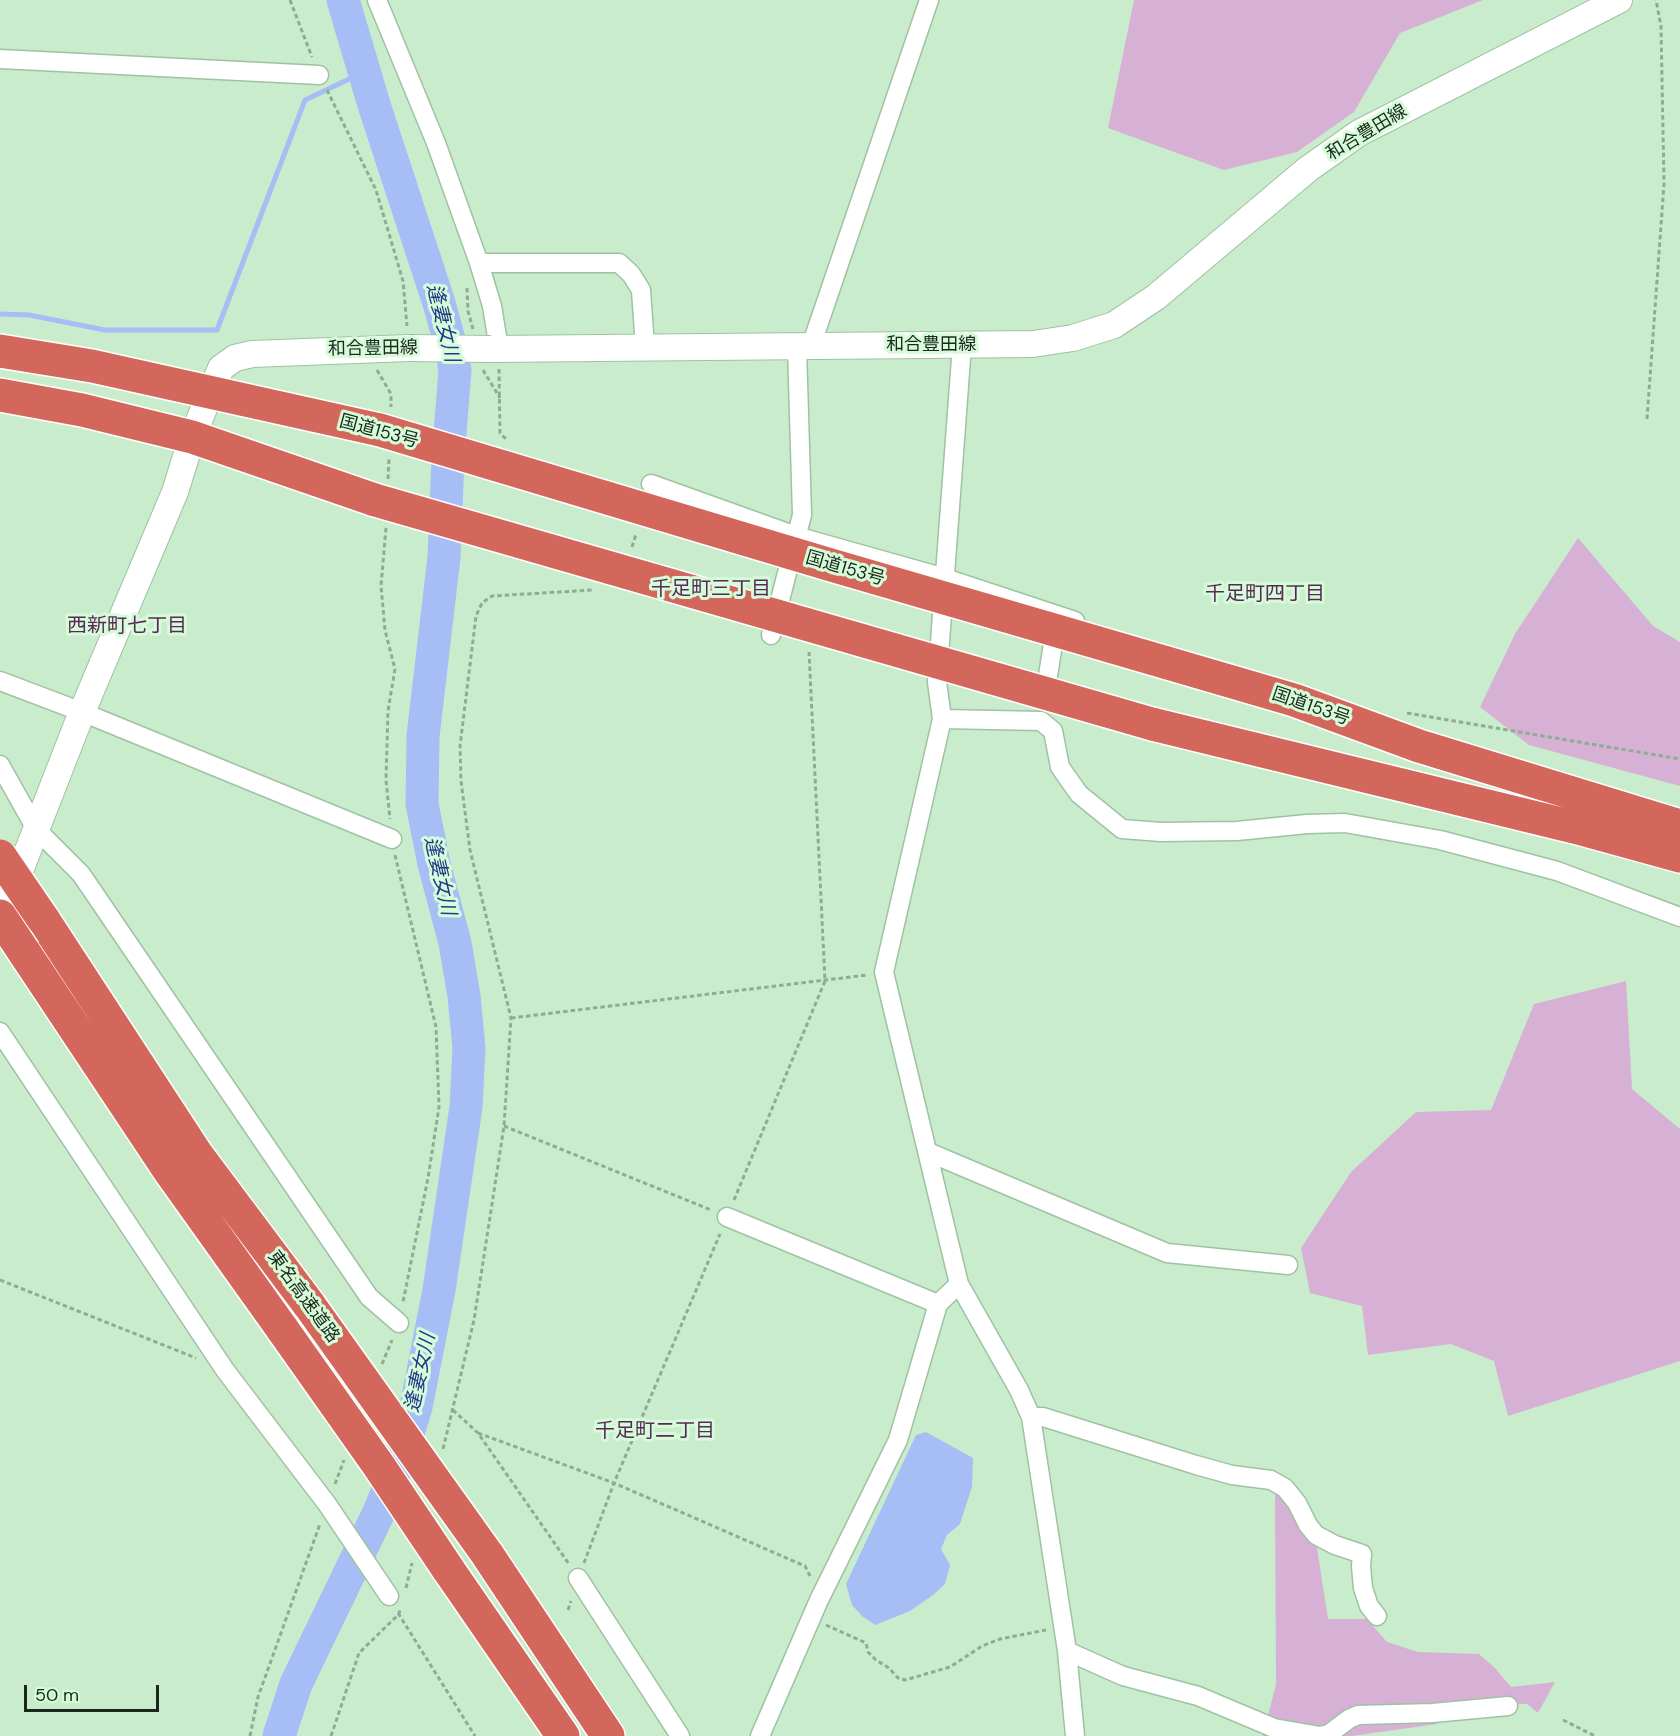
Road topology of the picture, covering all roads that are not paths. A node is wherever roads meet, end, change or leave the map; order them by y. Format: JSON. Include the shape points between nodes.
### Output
{"nodes":[{"id":1,"x":377,"y":0,"type":"edge"},
{"id":2,"x":929,"y":0,"type":"edge"},
{"id":3,"x":1619,"y":0,"type":"edge"},
{"id":4,"x":0,"y":60,"type":"edge"},
{"id":5,"x":319,"y":75,"type":"road end"},
{"id":6,"x":479,"y":263,"type":"junction"},
{"id":7,"x":962,"y":345,"type":"junction"},
{"id":8,"x":804,"y":346,"type":"junction"},
{"id":9,"x":645,"y":347,"type":"junction"},
{"id":10,"x":495,"y":349,"type":"junction"},
{"id":11,"x":0,"y":351,"type":"edge"},
{"id":12,"x":210,"y":391,"type":"junction"},
{"id":13,"x":0,"y":395,"type":"edge"},
{"id":14,"x":192,"y":437,"type":"junction"},
{"id":15,"x":651,"y":484,"type":"dead end"},
{"id":16,"x":796,"y":536,"type":"junction"},
{"id":17,"x":945,"y":578,"type":"junction"},
{"id":18,"x":1058,"y":614,"type":"junction"},
{"id":19,"x":771,"y":634,"type":"dead end"},
{"id":20,"x":0,"y":681,"type":"edge"},
{"id":21,"x":1332,"y":700,"type":"dead end"},
{"id":22,"x":82,"y":712,"type":"junction"},
{"id":23,"x":942,"y":718,"type":"junction"},
{"id":24,"x":1041,"y":721,"type":"junction"},
{"id":25,"x":1471,"y":762,"type":"junction"},
{"id":26,"x":0,"y":765,"type":"edge"},
{"id":27,"x":1480,"y":805,"type":"junction"},
{"id":28,"x":1680,"y":806,"type":"edge"},
{"id":29,"x":1680,"y":826,"type":"edge"},
{"id":30,"x":36,"y":829,"type":"junction"},
{"id":31,"x":392,"y":839,"type":"road end"},
{"id":32,"x":0,"y":856,"type":"edge"},
{"id":33,"x":1680,"y":856,"type":"edge"},
{"id":34,"x":1680,"y":879,"type":"edge"},
{"id":35,"x":0,"y":916,"type":"edge"},
{"id":36,"x":1680,"y":917,"type":"edge"},
{"id":37,"x":0,"y":922,"type":"edge"},
{"id":38,"x":0,"y":1032,"type":"edge"},
{"id":39,"x":928,"y":1152,"type":"junction"},
{"id":40,"x":727,"y":1216,"type":"road end"},
{"id":41,"x":1288,"y":1265,"type":"dead end"},
{"id":42,"x":959,"y":1284,"type":"junction"},
{"id":43,"x":938,"y":1304,"type":"junction"},
{"id":44,"x":399,"y":1323,"type":"road end"},
{"id":45,"x":1031,"y":1417,"type":"junction"},
{"id":46,"x":578,"y":1578,"type":"road end"},
{"id":47,"x":389,"y":1596,"type":"road end"},
{"id":48,"x":1377,"y":1616,"type":"dead end"},
{"id":49,"x":1066,"y":1651,"type":"junction"},
{"id":50,"x":1508,"y":1706,"type":"dead end"},
{"id":51,"x":564,"y":1736,"type":"edge"},
{"id":52,"x":608,"y":1736,"type":"edge"},
{"id":53,"x":680,"y":1736,"type":"edge"},
{"id":54,"x":760,"y":1736,"type":"edge"},
{"id":55,"x":1075,"y":1736,"type":"edge"}],
"edges":[{"from":1,"to":6,"type":"street","via":[[436,143]]},
{"from":2,"to":8,"type":"street"},
{"from":3,"to":7,"type":"main road","name":"和合豊田線","via":[[1359,133],[1308,169],[1156,297],[1114,325],[1073,339]]},
{"from":4,"to":5,"type":"street"},
{"from":6,"to":9,"type":"street","via":[[619,263],[641,290]]},
{"from":6,"to":10,"type":"street","via":[[492,306]]},
{"from":7,"to":8,"type":"main road","name":"和合豊田線"},
{"from":7,"to":17,"type":"street"},
{"from":8,"to":9,"type":"main road","name":"和合豊田線"},
{"from":8,"to":16,"type":"street","via":[[802,515]]},
{"from":9,"to":10,"type":"main road","name":"和合豊田線"},
{"from":10,"to":12,"type":"main road","name":"和合豊田線","bridge":true,"via":[[252,354],[235,358],[221,368]]},
{"from":11,"to":12,"type":"highway","name":"国道153号"},
{"from":12,"to":14,"type":"main road","name":"和合豊田線"},
{"from":12,"to":25,"type":"highway","name":"国道153号","bridge":true,"via":[[386,433],[1294,700]]},
{"from":13,"to":14,"type":"highway"},
{"from":14,"to":22,"type":"main road","name":"和合豊田線","via":[[176,492]]},
{"from":14,"to":27,"type":"highway","bridge":true,"via":[[383,502],[1152,724]]},
{"from":15,"to":16,"type":"street"},
{"from":16,"to":17,"type":"street"},
{"from":16,"to":19,"type":"street"},
{"from":17,"to":18,"type":"street"},
{"from":17,"to":23,"type":"street","via":[[937,681]]},
{"from":18,"to":21,"type":"street","via":[[1109,634]]},
{"from":18,"to":24,"type":"street"},
{"from":20,"to":22,"type":"street"},
{"from":22,"to":30,"type":"main road","name":"和合豊田線"},
{"from":22,"to":31,"type":"street"},
{"from":23,"to":24,"type":"street"},
{"from":23,"to":39,"type":"street","via":[[884,972]]},
{"from":24,"to":36,"type":"street","via":[[1053,731],[1060,767],[1079,794],[1122,829],[1237,831],[1345,823],[1440,840],[1557,871]]},
{"from":25,"to":28,"type":"highway","via":[[1514,759]]},
{"from":25,"to":29,"type":"highway","name":"国道153号"},
{"from":26,"to":30,"type":"street"},
{"from":27,"to":33,"type":"highway"},
{"from":27,"to":34,"type":"highway","via":[[1504,828]]},
{"from":30,"to":37,"type":"main road","name":"和合豊田線"},
{"from":30,"to":44,"type":"street","via":[[81,874],[369,1297]]},
{"from":32,"to":52,"type":"highway","name":"東名高速道路","bridge":true,"via":[[197,1155],[487,1554]]},
{"from":35,"to":51,"type":"highway","name":"東名高速道路","bridge":true,"via":[[171,1173]]},
{"from":38,"to":47,"type":"street","via":[[225,1370],[327,1504]]},
{"from":39,"to":41,"type":"street","via":[[1167,1253]]},
{"from":39,"to":42,"type":"street"},
{"from":40,"to":43,"type":"street"},
{"from":42,"to":43,"type":"street"},
{"from":42,"to":45,"type":"street"},
{"from":43,"to":54,"type":"street","via":[[898,1440],[819,1600]]},
{"from":45,"to":48,"type":"street","via":[[1043,1417],[1232,1475],[1271,1480],[1285,1488],[1316,1535],[1362,1554],[1363,1588]]},
{"from":45,"to":49,"type":"street"},
{"from":46,"to":53,"type":"street"},
{"from":49,"to":50,"type":"street","via":[[1123,1676],[1198,1696],[1274,1728],[1320,1736],[1358,1715]]},
{"from":49,"to":55,"type":"street"}]}
